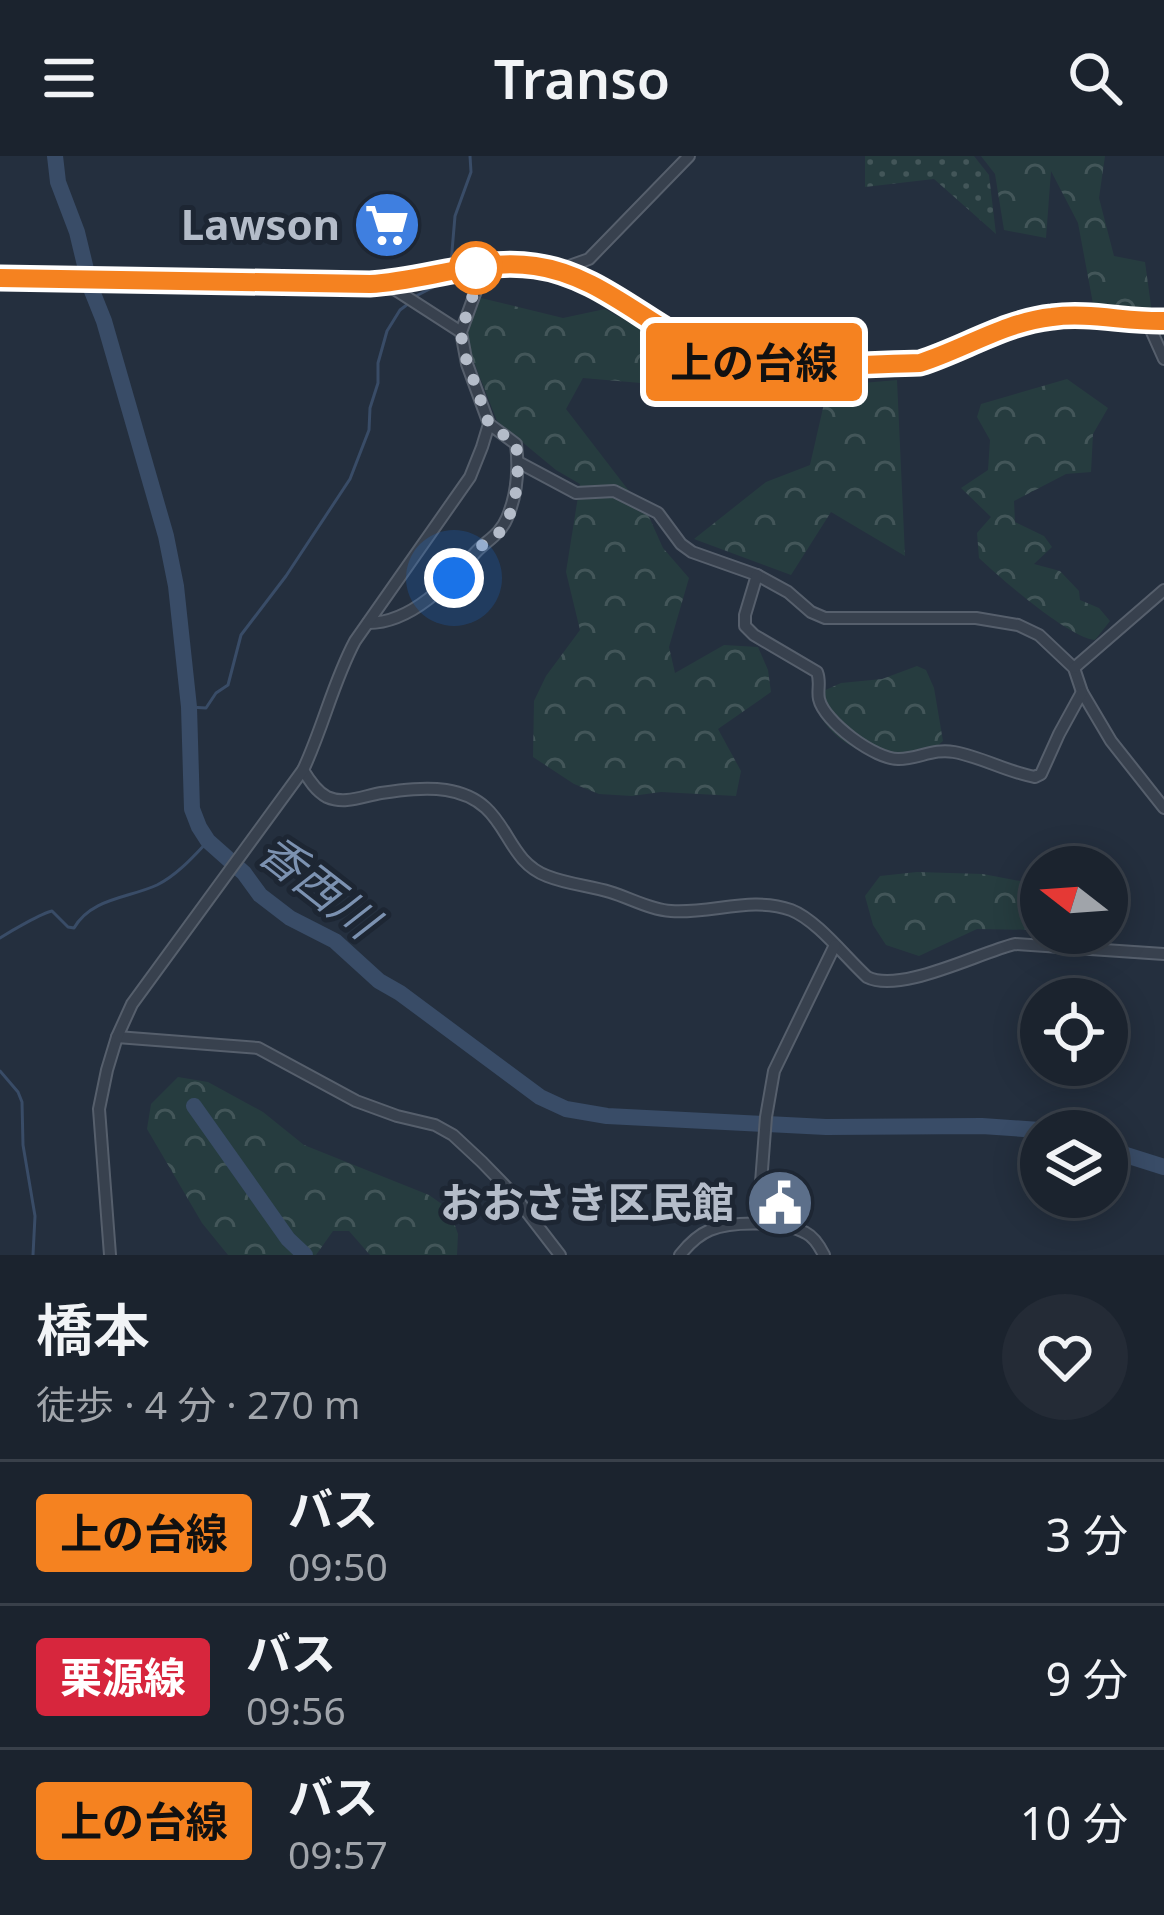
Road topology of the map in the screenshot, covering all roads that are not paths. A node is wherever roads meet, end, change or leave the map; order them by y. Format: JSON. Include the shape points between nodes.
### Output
{"nodes":[{"id":1,"x":689,"y":156,"type":"edge"},
{"id":2,"x":482,"y":267,"type":"junction"},
{"id":3,"x":556,"y":272,"type":"junction"},
{"id":4,"x":0,"y":278,"type":"edge"},
{"id":5,"x":385,"y":283,"type":"junction"},
{"id":6,"x":1155,"y":321,"type":"edge"},
{"id":7,"x":461,"y":332,"type":"junction"},
{"id":8,"x":1164,"y":359,"type":"edge"},
{"id":9,"x":489,"y":424,"type":"junction"},
{"id":10,"x":518,"y":463,"type":"junction"},
{"id":11,"x":757,"y":575,"type":"junction"},
{"id":12,"x":1164,"y":590,"type":"edge"},
{"id":13,"x":368,"y":623,"type":"junction"},
{"id":14,"x":1074,"y":668,"type":"junction"},
{"id":15,"x":1082,"y":692,"type":"junction"},
{"id":16,"x":303,"y":770,"type":"junction"},
{"id":17,"x":1164,"y":808,"type":"edge"},
{"id":18,"x":835,"y":946,"type":"junction"},
{"id":19,"x":1164,"y":954,"type":"edge"},
{"id":20,"x":117,"y":1037,"type":"junction"},
{"id":21,"x":758,"y":1222,"type":"junction"},
{"id":22,"x":110,"y":1255,"type":"edge"},
{"id":23,"x":560,"y":1255,"type":"edge"},
{"id":24,"x":680,"y":1255,"type":"edge"},
{"id":25,"x":824,"y":1255,"type":"edge"}],
"edges":[{"from":1,"to":3,"type":"street","via":[[589,259]]},
{"from":2,"to":3,"type":"main road"},
{"from":2,"to":5,"type":"main road"},
{"from":2,"to":7,"type":"street"},
{"from":3,"to":6,"type":"main road","via":[[600,289],[674,336],[744,362],[920,363],[1047,317]]},
{"from":4,"to":5,"type":"main road"},
{"from":5,"to":7,"type":"street"},
{"from":6,"to":8,"type":"street"},
{"from":7,"to":9,"type":"street"},
{"from":9,"to":10,"type":"street","via":[[516,444]]},
{"from":9,"to":13,"type":"street","via":[[470,477]]},
{"from":10,"to":11,"type":"street","via":[[576,493],[614,491],[658,513],[692,552]]},
{"from":10,"to":13,"type":"street","via":[[514,498],[496,536],[430,598]]},
{"from":11,"to":14,"type":"street","via":[[825,618],[1018,625]]},
{"from":11,"to":15,"type":"street","via":[[745,626],[818,672],[827,716],[887,757],[953,752],[1035,776]]},
{"from":12,"to":14,"type":"street"},
{"from":13,"to":16,"type":"street"},
{"from":14,"to":15,"type":"street"},
{"from":15,"to":17,"type":"street"},
{"from":16,"to":18,"type":"street","via":[[331,799],[415,789],[469,796],[544,875],[666,911],[794,911]]},
{"from":16,"to":20,"type":"street","via":[[132,1004]]},
{"from":18,"to":19,"type":"street","via":[[867,977],[888,983],[1015,944]]},
{"from":18,"to":21,"type":"street","via":[[774,1071]]},
{"from":20,"to":22,"type":"street","via":[[99,1109]]},
{"from":20,"to":23,"type":"street","via":[[258,1048],[356,1101],[435,1125],[513,1194]]},
{"from":21,"to":24,"type":"street","via":[[711,1229]]},
{"from":21,"to":25,"type":"street","via":[[806,1233]]}]}
